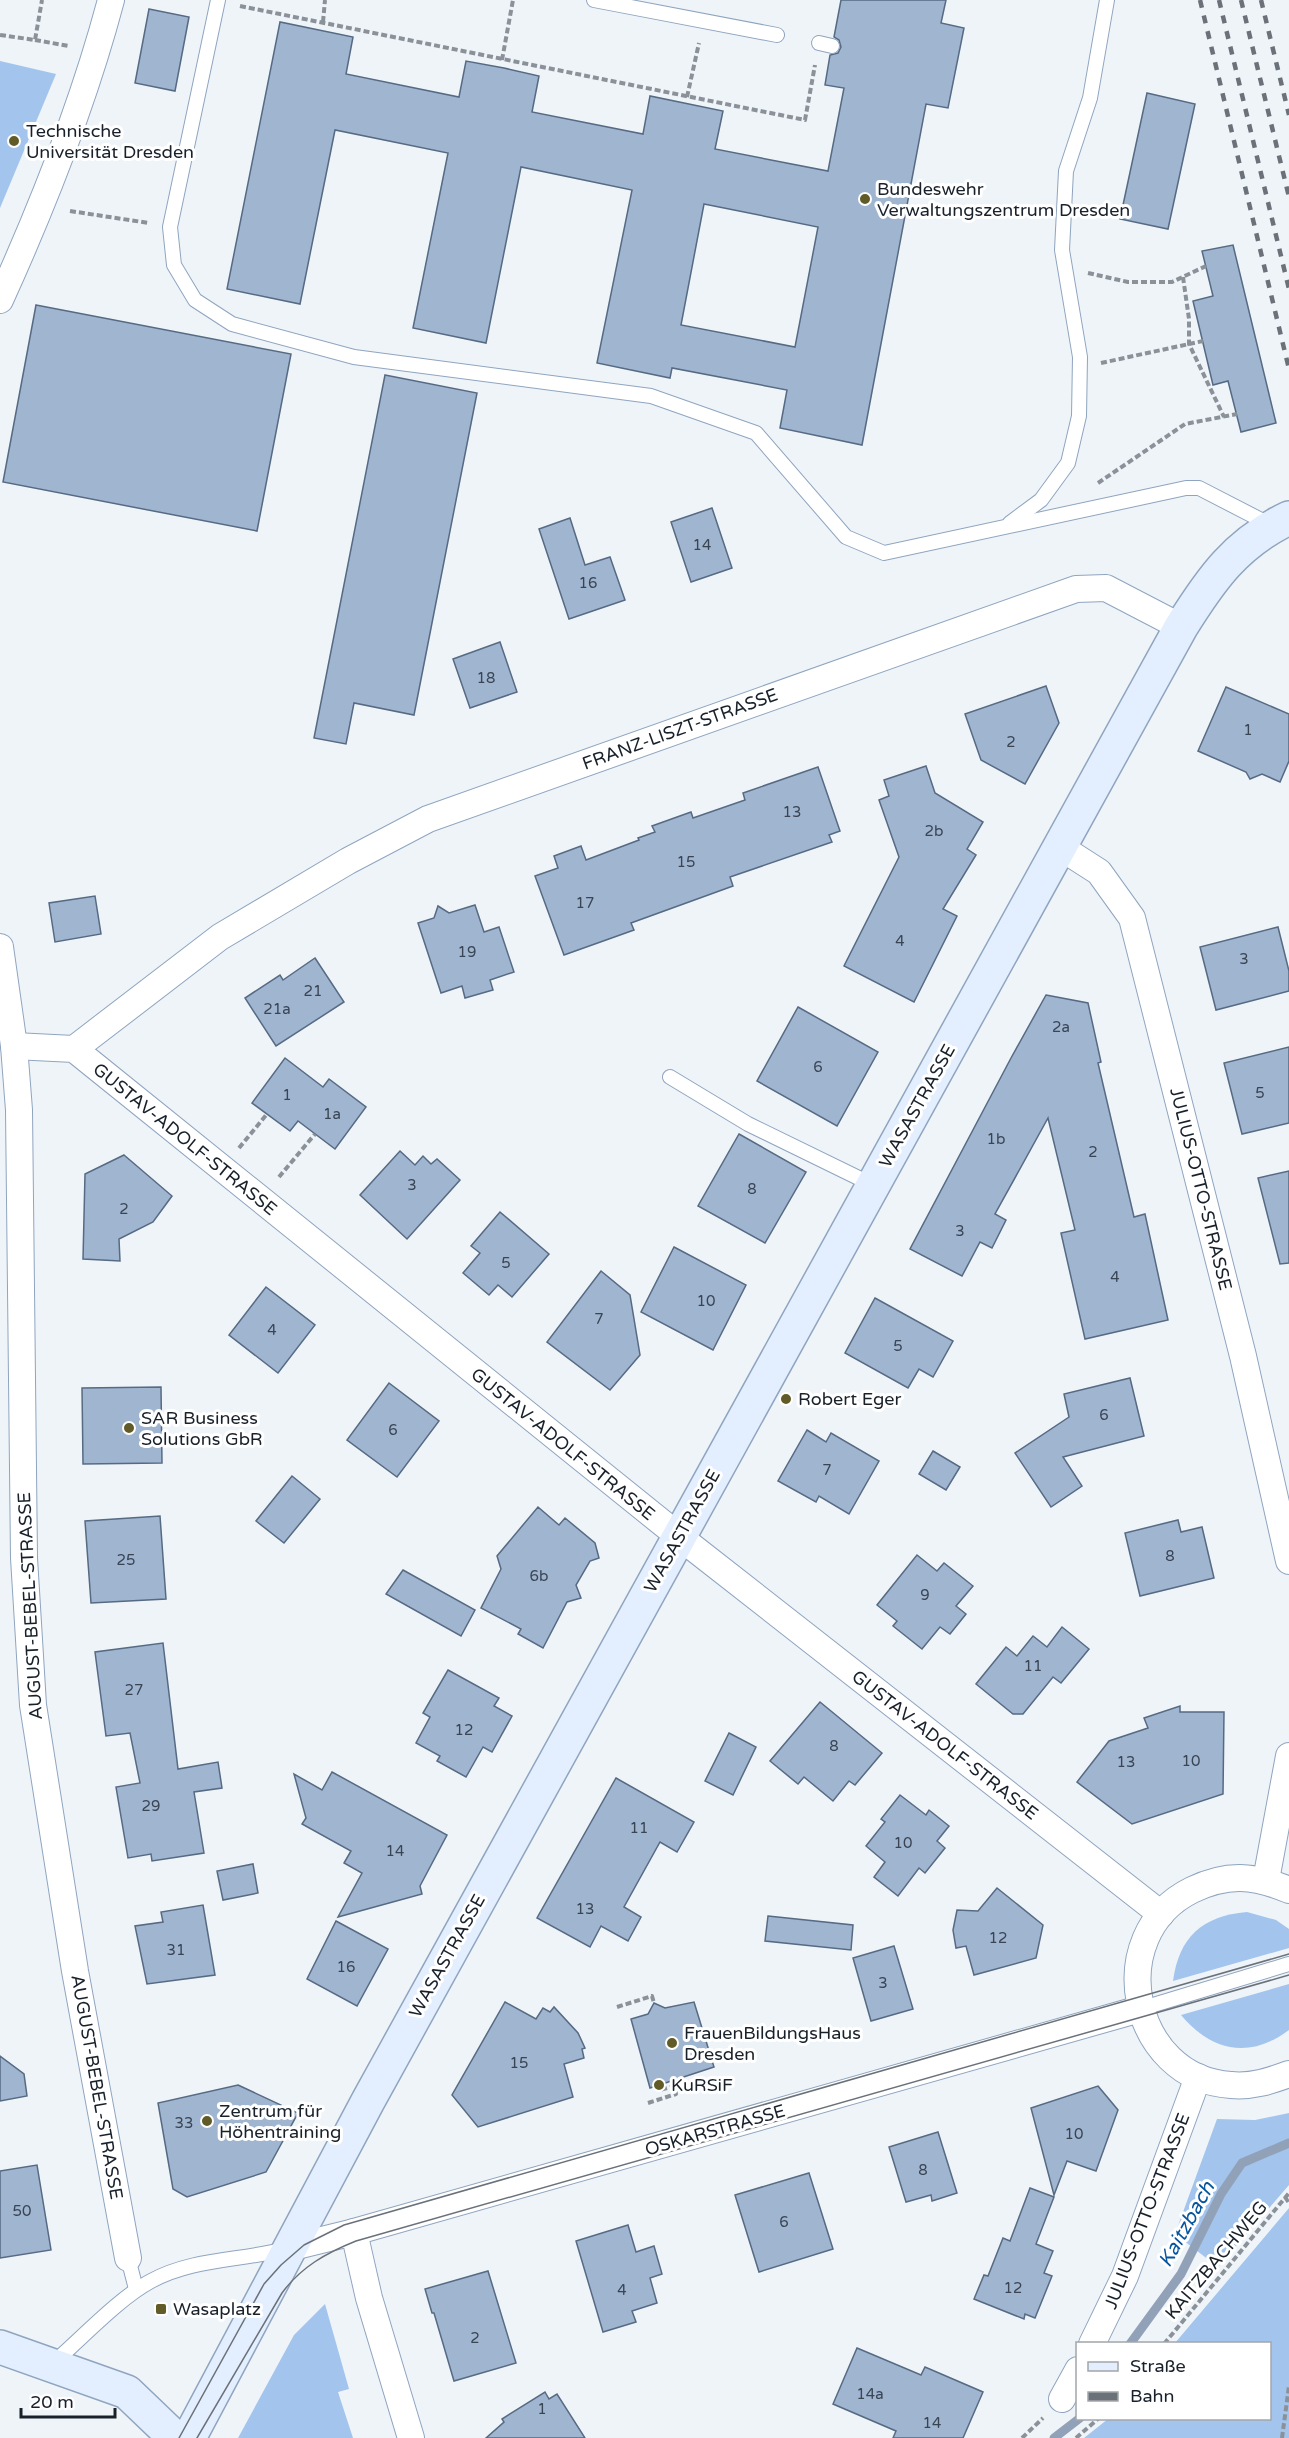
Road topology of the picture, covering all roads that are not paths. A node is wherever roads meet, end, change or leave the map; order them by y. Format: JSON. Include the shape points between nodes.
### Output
{"nodes":[{"id":1,"x":111,"y":0,"type":"edge"},
{"id":2,"x":594,"y":0,"type":"edge"},
{"id":3,"x":1107,"y":0,"type":"edge"},
{"id":4,"x":218,"y":1,"type":"edge"},
{"id":5,"x":777,"y":35,"type":"dead end"},
{"id":6,"x":0,"y":300,"type":"edge"},
{"id":7,"x":1279,"y":523,"type":"edge"},
{"id":8,"x":1005,"y":526,"type":"junction"},
{"id":9,"x":1181,"y":627,"type":"junction"},
{"id":10,"x":1060,"y":847,"type":"junction"},
{"id":11,"x":1,"y":961,"type":"edge"},
{"id":12,"x":14,"y":1046,"type":"junction"},
{"id":13,"x":74,"y":1049,"type":"junction"},
{"id":14,"x":670,"y":1077,"type":"dead end"},
{"id":15,"x":873,"y":1185,"type":"junction"},
{"id":16,"x":679,"y":1537,"type":"junction"},
{"id":17,"x":1289,"y":1562,"type":"edge"},
{"id":18,"x":1289,"y":1756,"type":"edge"},
{"id":19,"x":1266,"y":1880,"type":"junction"},
{"id":20,"x":1289,"y":1890,"type":"edge"},
{"id":21,"x":1161,"y":1914,"type":"junction"},
{"id":22,"x":1289,"y":1964,"type":"edge"},
{"id":23,"x":1140,"y":2008,"type":"junction"},
{"id":24,"x":1289,"y":2074,"type":"edge"},
{"id":25,"x":1198,"y":2077,"type":"junction"},
{"id":26,"x":354,"y":2232,"type":"junction"},
{"id":27,"x":289,"y":2248,"type":"junction"},
{"id":28,"x":128,"y":2258,"type":"joint"},
{"id":29,"x":136,"y":2289,"type":"junction"},
{"id":30,"x":1092,"y":2342,"type":"edge"},
{"id":31,"x":0,"y":2347,"type":"edge"},
{"id":32,"x":52,"y":2364,"type":"junction"},
{"id":33,"x":1076,"y":2372,"type":"edge"},
{"id":34,"x":1062,"y":2399,"type":"dead end"},
{"id":35,"x":175,"y":2438,"type":"edge"},
{"id":36,"x":189,"y":2438,"type":"edge"},
{"id":37,"x":411,"y":2438,"type":"edge"}],
"edges":[{"from":1,"to":6,"type":"street","via":[[93,64]]},
{"from":2,"to":5,"type":"lane"},
{"from":3,"to":8,"type":"lane","via":[[1090,98],[1066,171],[1062,250],[1080,357],[1078,416],[1068,463],[1041,500]]},
{"from":4,"to":8,"type":"lane","via":[[170,226],[174,265],[195,300],[232,324],[354,357],[651,396],[756,433],[846,537],[884,553]]},
{"from":7,"to":8,"type":"lane","via":[[1263,521],[1199,488],[1186,488]]},
{"from":7,"to":9,"type":"street","via":[[1239,551],[1218,572]]},
{"from":9,"to":10,"type":"street","name":"WASASTRASSE"},
{"from":9,"to":13,"type":"street","name":"FRANZ-LISZT-STRASSE","via":[[1106,588],[1076,589],[428,819],[220,937]]},
{"from":10,"to":15,"type":"street","name":"WASASTRASSE"},
{"from":10,"to":17,"type":"street","name":"JULIUS-OTTO-STRASSE","via":[[1099,872],[1132,918],[1243,1356]]},
{"from":11,"to":12,"type":"street","name":"AUGUST-BEBEL-STRASSE"},
{"from":12,"to":13,"type":"street"},
{"from":12,"to":28,"type":"street","name":"AUGUST-BEBEL-STRASSE","via":[[19,1110],[24,1558],[33,1705],[75,1971]]},
{"from":13,"to":16,"type":"street","name":"GUSTAV-ADOLF-STRASSE"},
{"from":14,"to":15,"type":"lane","via":[[748,1124]]},
{"from":15,"to":16,"type":"street","name":"WASASTRASSE"},
{"from":16,"to":21,"type":"street","name":"GUSTAV-ADOLF-STRASSE"},
{"from":16,"to":27,"type":"street","name":"WASASTRASSE"},
{"from":18,"to":19,"type":"street"},
{"from":19,"to":20,"type":"street"},
{"from":19,"to":21,"type":"street","via":[[1237,1877],[1208,1882],[1182,1895]]},
{"from":21,"to":23,"type":"street","via":[[1145,1939],[1138,1968]]},
{"from":22,"to":23,"type":"lane"},
{"from":23,"to":25,"type":"street","via":[[1156,2041],[1175,2062]]},
{"from":23,"to":26,"type":"street","name":"OSKARSTRASSE"},
{"from":24,"to":25,"type":"street","via":[[1263,2083],[1230,2085]]},
{"from":25,"to":30,"type":"street","name":"JULIUS-OTTO-STRASSE","via":[[1125,2276]]},
{"from":26,"to":27,"type":"street","name":"OSKARSTRASSE"},
{"from":26,"to":37,"type":"street","via":[[369,2298]]},
{"from":27,"to":29,"type":"lane","via":[[209,2262],[153,2279]]},
{"from":27,"to":36,"type":"street","name":"WASASTRASSE"},
{"from":28,"to":29,"type":"lane"},
{"from":29,"to":32,"type":"lane"},
{"from":31,"to":32,"type":"street"},
{"from":32,"to":35,"type":"street","via":[[127,2392]]},
{"from":33,"to":34,"type":"street"}]}
